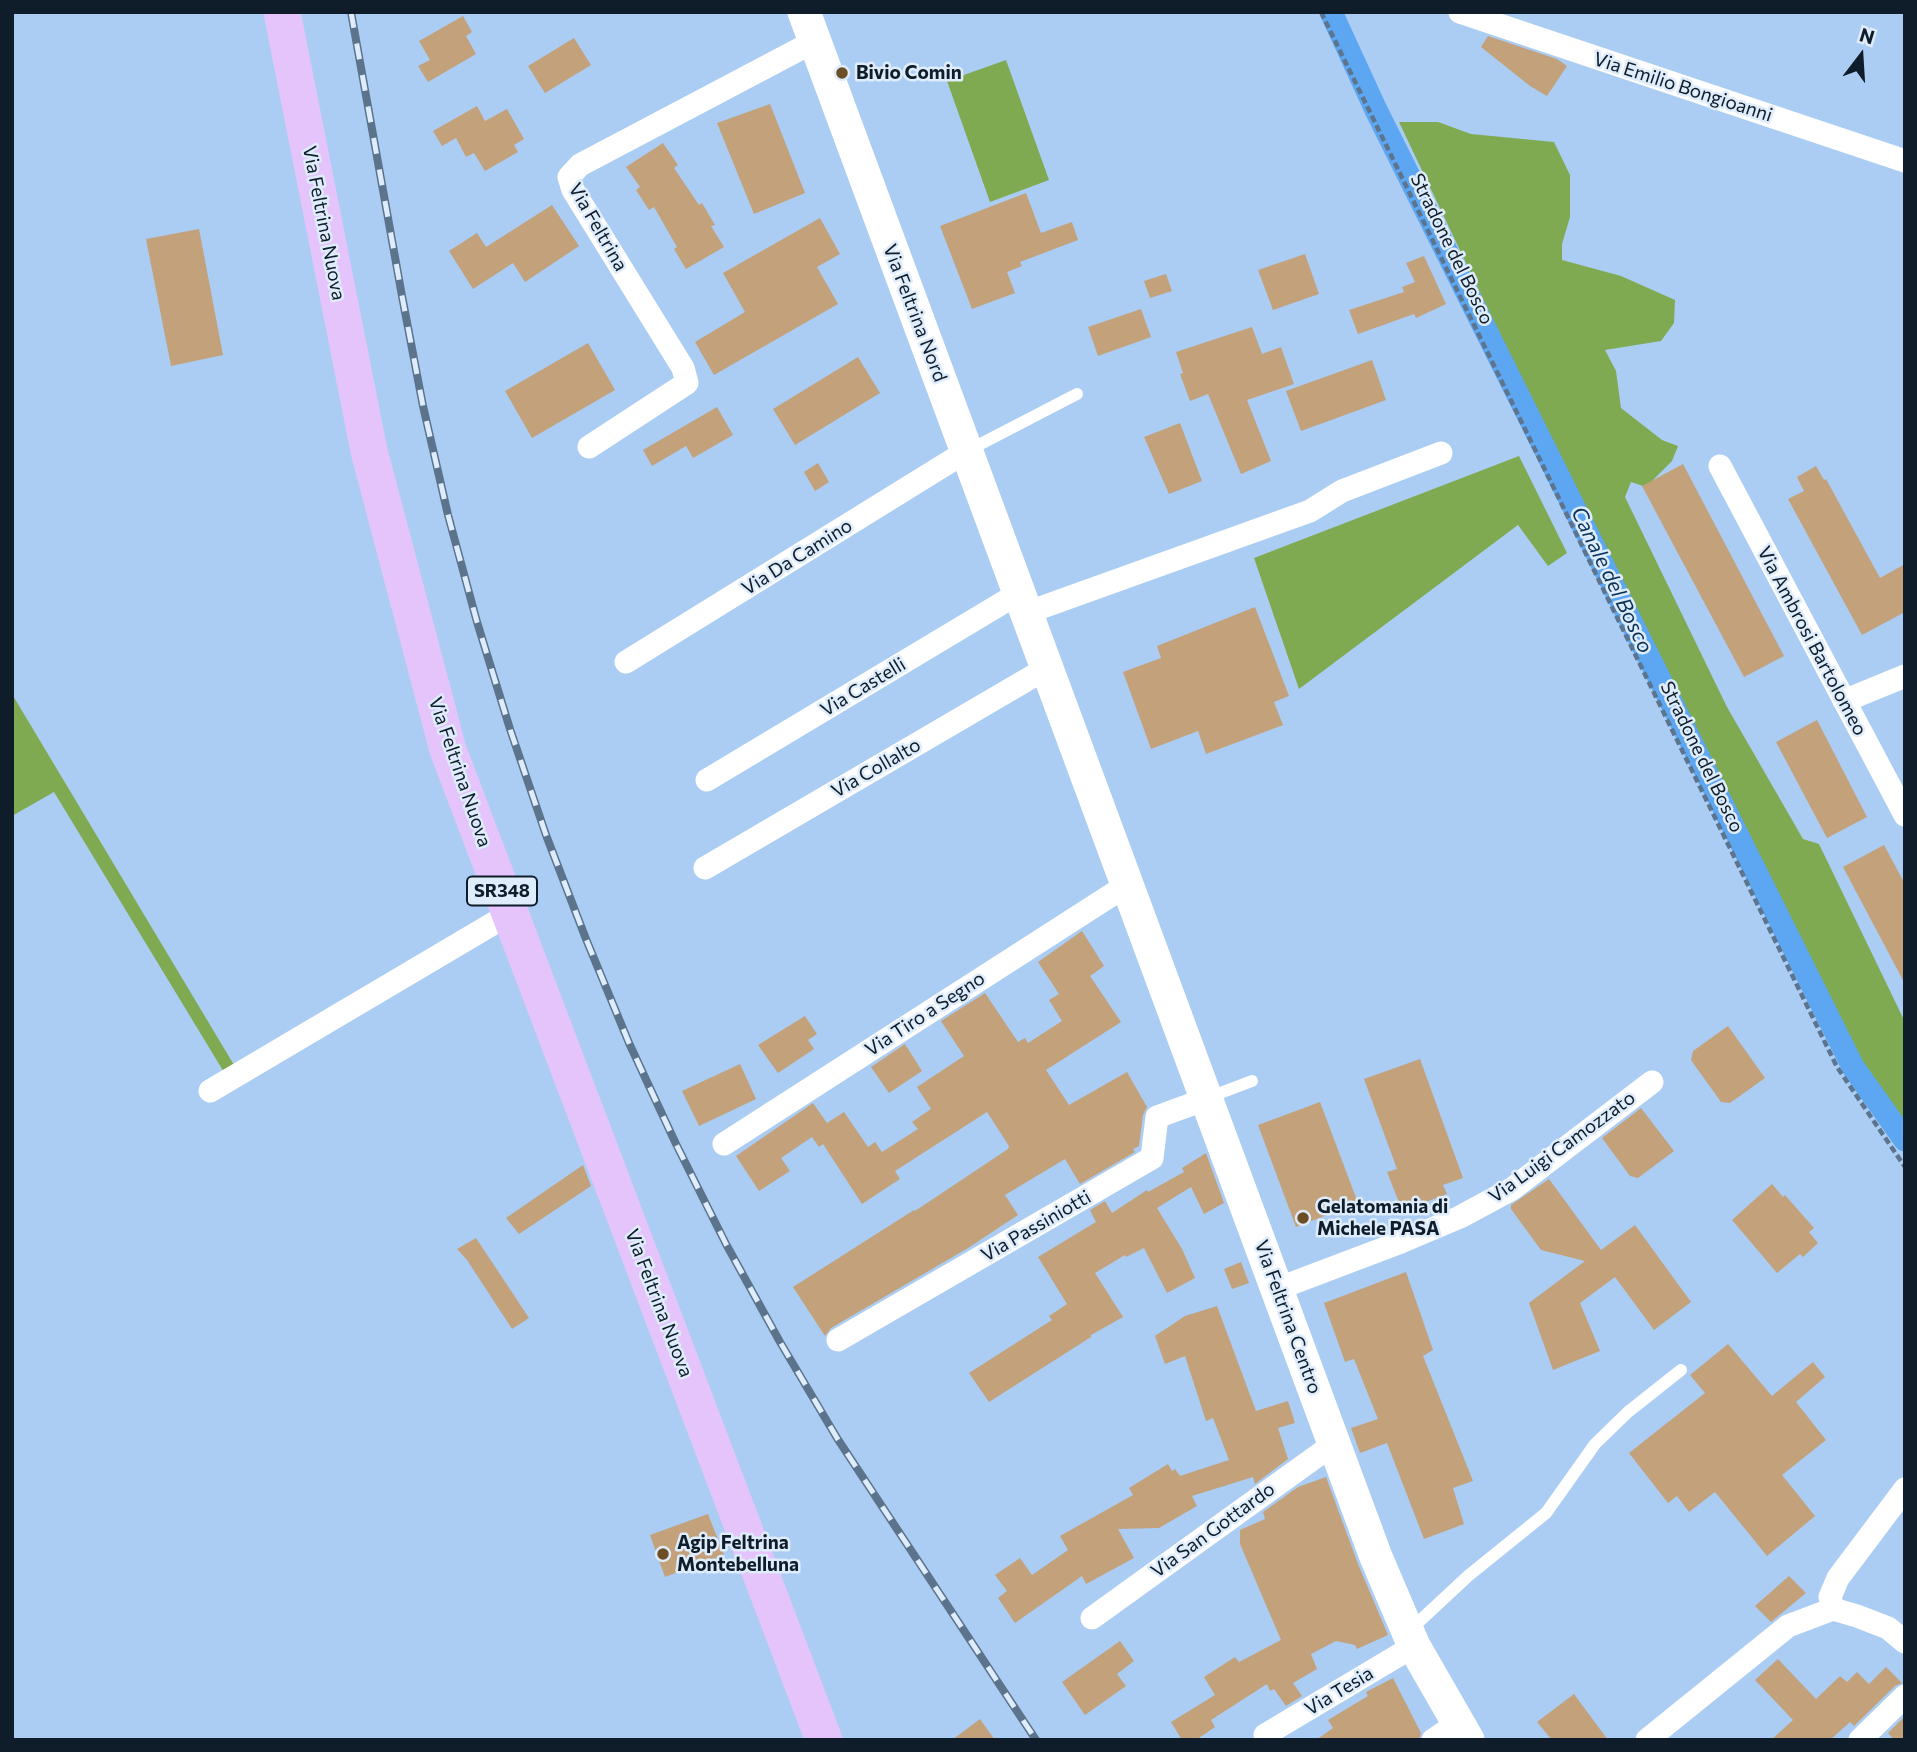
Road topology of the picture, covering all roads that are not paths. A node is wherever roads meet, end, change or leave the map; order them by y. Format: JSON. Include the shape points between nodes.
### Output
{"nodes":[{"id":1,"x":282,"y":12,"type":"edge"},
{"id":2,"x":1460,"y":12,"type":"edge"},
{"id":3,"x":809,"y":27,"type":"edge"},
{"id":4,"x":1905,"y":161,"type":"edge"},
{"id":5,"x":1077,"y":394,"type":"dead end"},
{"id":6,"x":589,"y":447,"type":"dead end"},
{"id":7,"x":967,"y":451,"type":"junction"},
{"id":8,"x":1441,"y":453,"type":"dead end"},
{"id":9,"x":1720,"y":466,"type":"dead end"},
{"id":10,"x":1023,"y":603,"type":"junction"},
{"id":11,"x":626,"y":662,"type":"dead end"},
{"id":12,"x":1046,"y":668,"type":"junction"},
{"id":13,"x":1905,"y":676,"type":"edge"},
{"id":14,"x":1844,"y":701,"type":"junction"},
{"id":15,"x":707,"y":780,"type":"dead end"},
{"id":16,"x":1905,"y":816,"type":"edge"},
{"id":17,"x":705,"y":868,"type":"dead end"},
{"id":18,"x":1127,"y":885,"type":"junction"},
{"id":19,"x":511,"y":913,"type":"junction"},
{"id":20,"x":1252,"y":1081,"type":"dead end"},
{"id":21,"x":1652,"y":1082,"type":"dead end"},
{"id":22,"x":209,"y":1091,"type":"dead end"},
{"id":23,"x":1206,"y":1099,"type":"junction"},
{"id":24,"x":724,"y":1144,"type":"dead end"},
{"id":25,"x":1277,"y":1289,"type":"junction"},
{"id":26,"x":838,"y":1340,"type":"dead end"},
{"id":27,"x":1681,"y":1370,"type":"dead end"},
{"id":28,"x":1335,"y":1443,"type":"junction"},
{"id":29,"x":1905,"y":1489,"type":"edge"},
{"id":30,"x":1833,"y":1609,"type":"junction"},
{"id":31,"x":1092,"y":1618,"type":"dead end"},
{"id":32,"x":1411,"y":1639,"type":"junction"},
{"id":33,"x":1905,"y":1642,"type":"edge"},
{"id":34,"x":1905,"y":1696,"type":"edge"},
{"id":35,"x":1453,"y":1734,"type":"edge"},
{"id":36,"x":1265,"y":1735,"type":"dead end"},
{"id":37,"x":824,"y":1740,"type":"edge"},
{"id":38,"x":1647,"y":1740,"type":"edge"},
{"id":39,"x":1860,"y":1740,"type":"edge"}],
"edges":[{"from":1,"to":19,"type":"main road","name":"Via Feltrina Nuova","number":"SR348","via":[[369,452],[449,750]]},
{"from":2,"to":4,"type":"street","name":"Via Emilio Bongioanni"},
{"from":3,"to":6,"type":"street","name":"Via Feltrina","via":[[569,177],[683,368],[687,383]]},
{"from":3,"to":7,"type":"main road","name":"Via Feltrina Nord"},
{"from":5,"to":7,"type":"lane"},
{"from":7,"to":10,"type":"main road","name":"Via Feltrina Nord"},
{"from":7,"to":11,"type":"street","name":"Via Da Camino"},
{"from":8,"to":10,"type":"street","via":[[1342,491],[1310,511]]},
{"from":9,"to":14,"type":"street","name":"Via Ambrosi Bartolomeo"},
{"from":10,"to":12,"type":"main road","name":"Via Feltrina Nord"},
{"from":10,"to":15,"type":"street","name":"Via Castelli"},
{"from":12,"to":17,"type":"street","name":"Via Collalto"},
{"from":12,"to":18,"type":"main road","name":"Via Feltrina Nord"},
{"from":13,"to":14,"type":"street"},
{"from":14,"to":16,"type":"street","name":"Via Ambrosi Bartolomeo"},
{"from":18,"to":23,"type":"main road","name":"Via Feltrina Centro"},
{"from":18,"to":24,"type":"street","name":"Via Tiro a Segno"},
{"from":19,"to":22,"type":"street"},
{"from":19,"to":37,"type":"main road","name":"Via Feltrina Nuova","number":"SR348"},
{"from":20,"to":23,"type":"lane"},
{"from":21,"to":25,"type":"street","name":"Via Luigi Camozzato","via":[[1512,1189],[1425,1232]]},
{"from":23,"to":25,"type":"main road","name":"Via Feltrina Centro"},
{"from":23,"to":26,"type":"street","name":"Via Passiniotti","via":[[1157,1117],[1152,1158]]},
{"from":25,"to":28,"type":"main road","name":"Via Feltrina Centro"},
{"from":27,"to":32,"type":"lane","via":[[1595,1444],[1546,1513],[1468,1576]]},
{"from":28,"to":31,"type":"street","name":"Via San Gottardo"},
{"from":28,"to":32,"type":"main road","name":"Via Feltrina Centro"},
{"from":29,"to":30,"type":"street","via":[[1838,1578],[1830,1597]]},
{"from":30,"to":33,"type":"street","via":[[1888,1628]]},
{"from":30,"to":38,"type":"street","via":[[1788,1626]]},
{"from":32,"to":35,"type":"main road","name":"Via Feltrina Centro"},
{"from":32,"to":36,"type":"street","name":"Via Tesia"},
{"from":34,"to":39,"type":"street"}]}
